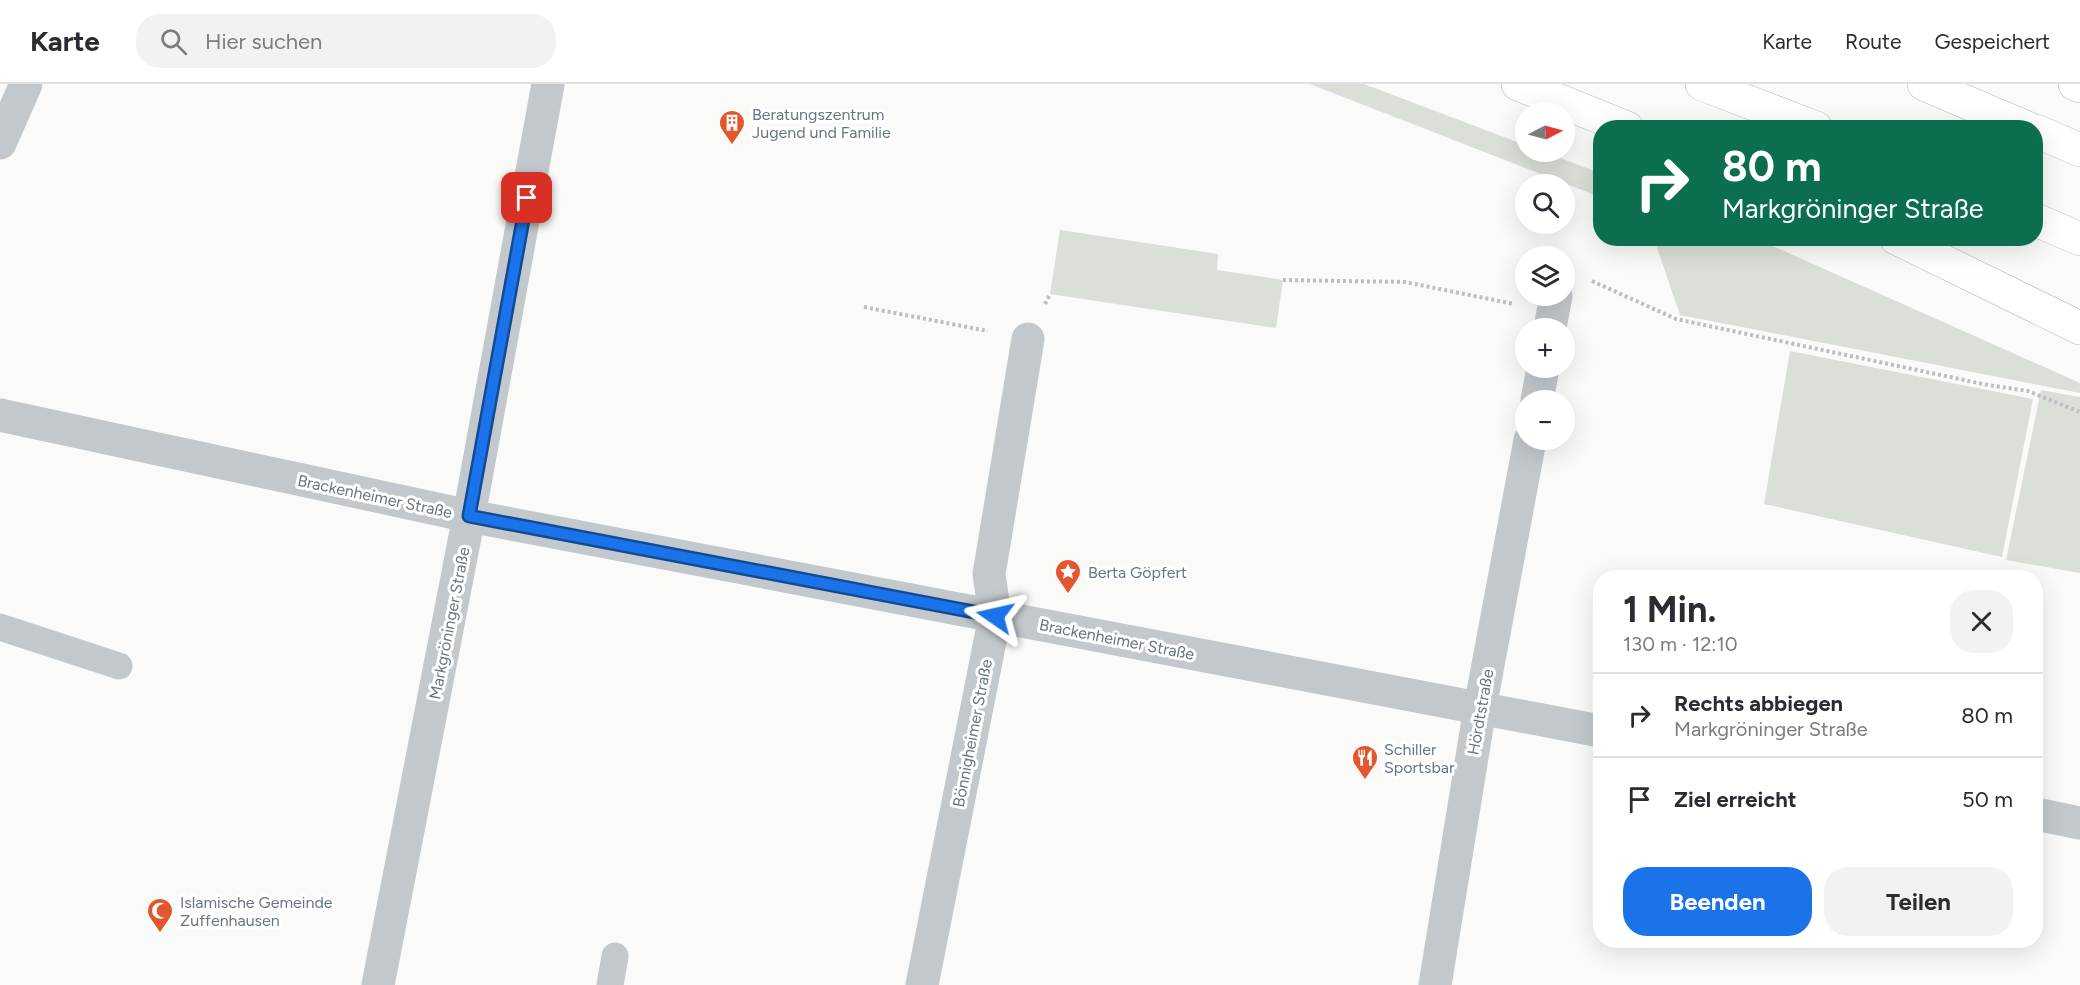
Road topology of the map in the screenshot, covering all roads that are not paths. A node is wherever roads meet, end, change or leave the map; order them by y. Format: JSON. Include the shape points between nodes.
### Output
{"nodes":[{"id":1,"x":26,"y":84,"type":"edge"},
{"id":2,"x":548,"y":84,"type":"edge"},
{"id":3,"x":1518,"y":84,"type":"edge"},
{"id":4,"x":1702,"y":84,"type":"edge"},
{"id":5,"x":1924,"y":84,"type":"edge"},
{"id":6,"x":2075,"y":84,"type":"edge"},
{"id":7,"x":2080,"y":86,"type":"edge"},
{"id":8,"x":1607,"y":120,"type":"edge"},
{"id":9,"x":1795,"y":120,"type":"edge"},
{"id":10,"x":2008,"y":120,"type":"edge"},
{"id":11,"x":2043,"y":134,"type":"edge"},
{"id":12,"x":0,"y":143,"type":"edge"},
{"id":13,"x":2080,"y":150,"type":"edge"},
{"id":14,"x":2043,"y":223,"type":"edge"},
{"id":15,"x":2080,"y":239,"type":"edge"},
{"id":16,"x":1912,"y":246,"type":"edge"},
{"id":17,"x":2080,"y":328,"type":"edge"},
{"id":18,"x":1028,"y":339,"type":"road end"},
{"id":19,"x":0,"y":415,"type":"edge"},
{"id":20,"x":1528,"y":450,"type":"edge"},
{"id":21,"x":469,"y":516,"type":"junction"},
{"id":22,"x":995,"y":616,"type":"junction"},
{"id":23,"x":0,"y":627,"type":"edge"},
{"id":24,"x":118,"y":666,"type":"dead end"},
{"id":25,"x":1480,"y":708,"type":"junction"},
{"id":26,"x":1593,"y":730,"type":"edge"},
{"id":27,"x":2043,"y":815,"type":"edge"},
{"id":28,"x":2080,"y":823,"type":"edge"},
{"id":29,"x":615,"y":956,"type":"dead end"},
{"id":30,"x":378,"y":985,"type":"edge"},
{"id":31,"x":610,"y":985,"type":"edge"},
{"id":32,"x":922,"y":985,"type":"edge"},
{"id":33,"x":1435,"y":985,"type":"edge"}],
"edges":[{"from":1,"to":12,"type":"street"},
{"from":2,"to":21,"type":"street","name":"Markgröninger Straße"},
{"from":3,"to":8,"type":"highway"},
{"from":4,"to":9,"type":"highway"},
{"from":5,"to":10,"type":"highway"},
{"from":6,"to":7,"type":"highway"},
{"from":11,"to":13,"type":"highway"},
{"from":14,"to":15,"type":"highway"},
{"from":16,"to":17,"type":"highway"},
{"from":18,"to":22,"type":"street","name":"Bönnigheimer Straße","via":[[989,574]]},
{"from":19,"to":21,"type":"street","name":"Brackenheimer Straße"},
{"from":20,"to":25,"type":"street","name":"Hördtstraße"},
{"from":21,"to":22,"type":"street","name":"Brackenheimer Straße"},
{"from":21,"to":30,"type":"street","name":"Markgröninger Straße"},
{"from":22,"to":25,"type":"street","name":"Brackenheimer Straße"},
{"from":22,"to":32,"type":"street","name":"Bönnigheimer Straße"},
{"from":23,"to":24,"type":"lane"},
{"from":25,"to":26,"type":"street","name":"Brackenheimer Straße"},
{"from":25,"to":33,"type":"street","name":"Hördtstraße"},
{"from":27,"to":28,"type":"street"},
{"from":29,"to":31,"type":"lane"}]}
